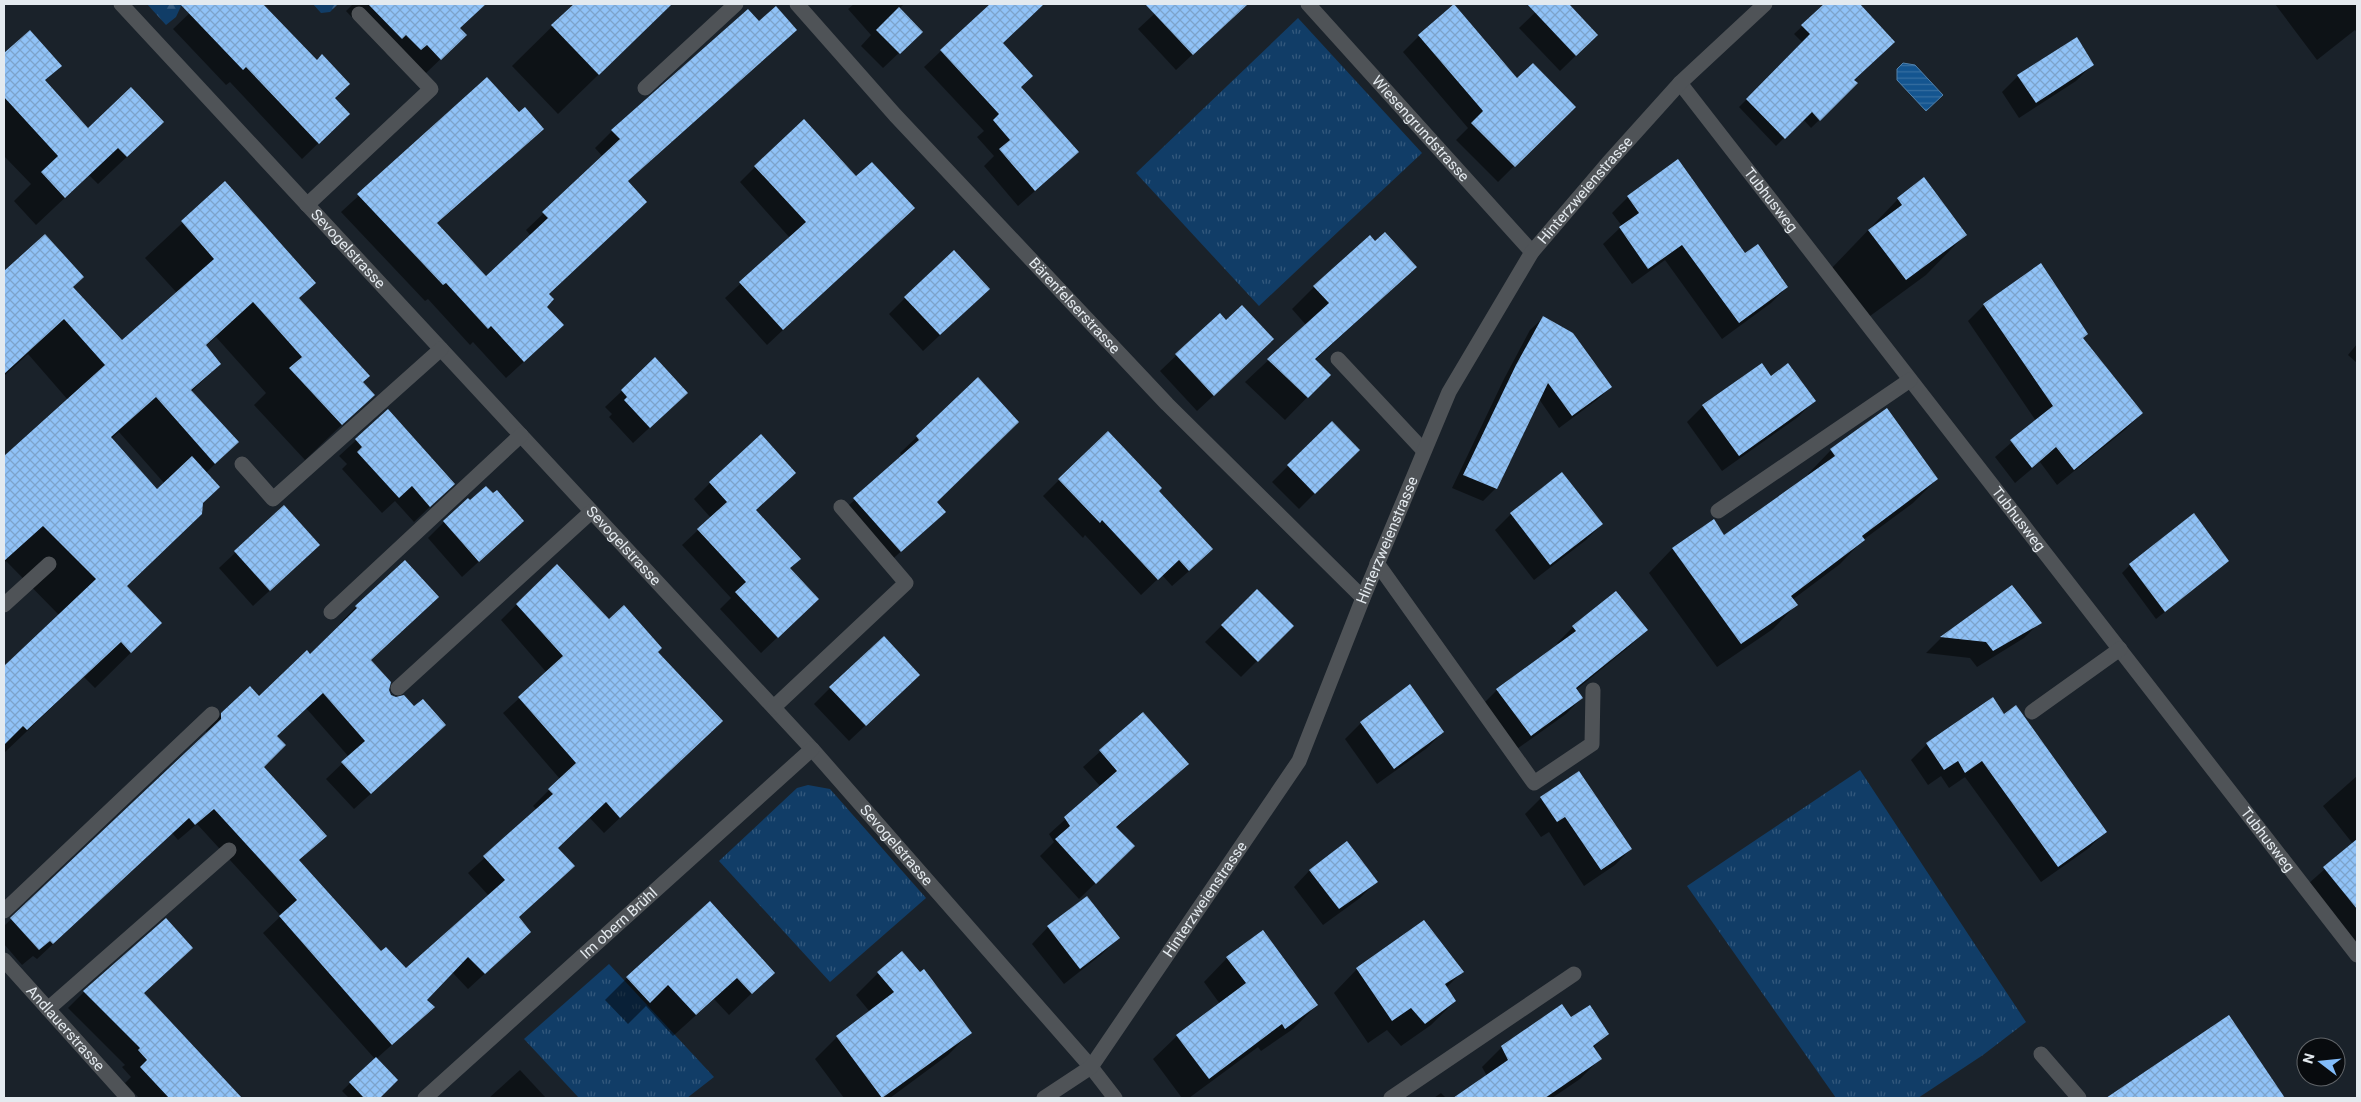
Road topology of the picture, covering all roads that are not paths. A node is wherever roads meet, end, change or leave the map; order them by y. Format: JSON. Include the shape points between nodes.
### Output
{"nodes":[{"id":1,"x":120,"y":4,"type":"edge"},
{"id":2,"x":736,"y":4,"type":"edge"},
{"id":3,"x":797,"y":4,"type":"edge"},
{"id":4,"x":1308,"y":4,"type":"edge"},
{"id":5,"x":1765,"y":4,"type":"edge"},
{"id":6,"x":359,"y":14,"type":"dead end"},
{"id":7,"x":1680,"y":83,"type":"junction"},
{"id":8,"x":645,"y":88,"type":"dead end"},
{"id":9,"x":307,"y":205,"type":"junction"},
{"id":10,"x":1532,"y":252,"type":"junction"},
{"id":11,"x":441,"y":349,"type":"junction"},
{"id":12,"x":1338,"y":359,"type":"dead end"},
{"id":13,"x":1910,"y":380,"type":"junction"},
{"id":14,"x":521,"y":435,"type":"junction"},
{"id":15,"x":1424,"y":451,"type":"junction"},
{"id":16,"x":242,"y":464,"type":"dead end"},
{"id":17,"x":840,"y":507,"type":"dead end"},
{"id":18,"x":1718,"y":511,"type":"dead end"},
{"id":19,"x":591,"y":512,"type":"junction"},
{"id":20,"x":1377,"y":563,"type":"junction"},
{"id":21,"x":49,"y":564,"type":"dead end"},
{"id":22,"x":1363,"y":598,"type":"junction"},
{"id":23,"x":4,"y":605,"type":"edge"},
{"id":24,"x":331,"y":612,"type":"dead end"},
{"id":25,"x":2120,"y":649,"type":"junction"},
{"id":26,"x":398,"y":688,"type":"dead end"},
{"id":27,"x":1593,"y":690,"type":"dead end"},
{"id":28,"x":774,"y":707,"type":"junction"},
{"id":29,"x":2032,"y":712,"type":"dead end"},
{"id":30,"x":212,"y":714,"type":"dead end"},
{"id":31,"x":812,"y":748,"type":"junction"},
{"id":32,"x":229,"y":850,"type":"dead end"},
{"id":33,"x":4,"y":911,"type":"edge"},
{"id":34,"x":2357,"y":955,"type":"edge"},
{"id":35,"x":4,"y":960,"type":"edge"},
{"id":36,"x":1574,"y":974,"type":"dead end"},
{"id":37,"x":48,"y":1009,"type":"junction"},
{"id":38,"x":2041,"y":1054,"type":"dead end"},
{"id":39,"x":1091,"y":1067,"type":"junction"},
{"id":40,"x":128,"y":1098,"type":"edge"},
{"id":41,"x":425,"y":1098,"type":"edge"},
{"id":42,"x":1044,"y":1098,"type":"edge"},
{"id":43,"x":1115,"y":1098,"type":"edge"},
{"id":44,"x":1391,"y":1098,"type":"edge"},
{"id":45,"x":2079,"y":1098,"type":"edge"}],
"edges":[{"from":1,"to":9,"type":"street","name":"Sevogelstrasse"},
{"from":2,"to":8,"type":"street"},
{"from":3,"to":22,"type":"street","name":"Bärenfelserstrasse","via":[[895,115],[1167,404]]},
{"from":4,"to":10,"type":"street","name":"Wiesengrundstrasse"},
{"from":5,"to":7,"type":"street","name":"Hinterzweienstrasse"},
{"from":6,"to":9,"type":"street","via":[[431,89]]},
{"from":7,"to":10,"type":"street","name":"Hinterzweienstrasse"},
{"from":7,"to":13,"type":"street","name":"Tubhusweg"},
{"from":9,"to":11,"type":"street","name":"Sevogelstrasse"},
{"from":10,"to":15,"type":"street","name":"Hinterzweienstrasse","via":[[1449,392]]},
{"from":11,"to":14,"type":"street","name":"Sevogelstrasse"},
{"from":11,"to":16,"type":"street","via":[[273,499]]},
{"from":12,"to":15,"type":"street"},
{"from":13,"to":18,"type":"street"},
{"from":13,"to":25,"type":"street","name":"Tubhusweg"},
{"from":14,"to":19,"type":"street","name":"Sevogelstrasse"},
{"from":14,"to":24,"type":"street"},
{"from":15,"to":20,"type":"street","name":"Hinterzweienstrasse"},
{"from":17,"to":28,"type":"street","via":[[906,583]]},
{"from":19,"to":26,"type":"street"},
{"from":19,"to":28,"type":"street","name":"Sevogelstrasse"},
{"from":20,"to":22,"type":"street","name":"Hinterzweienstrasse"},
{"from":20,"to":27,"type":"street","via":[[1534,783],[1592,744]]},
{"from":21,"to":23,"type":"street"},
{"from":22,"to":39,"type":"street","name":"Hinterzweienstrasse","via":[[1299,761]]},
{"from":25,"to":29,"type":"street"},
{"from":25,"to":34,"type":"street","name":"Tubhusweg"},
{"from":28,"to":31,"type":"street","name":"Sevogelstrasse"},
{"from":30,"to":33,"type":"street"},
{"from":31,"to":39,"type":"street","name":"Sevogelstrasse"},
{"from":31,"to":41,"type":"street","name":"Im obern Brühl"},
{"from":32,"to":37,"type":"street"},
{"from":35,"to":37,"type":"street","name":"Andlauerstrasse"},
{"from":36,"to":44,"type":"street"},
{"from":37,"to":40,"type":"street","name":"Andlauerstrasse"},
{"from":38,"to":45,"type":"street"},
{"from":39,"to":42,"type":"street","name":"Hinterzweienstrasse"},
{"from":39,"to":43,"type":"street","name":"Sevogelstrasse"}]}
